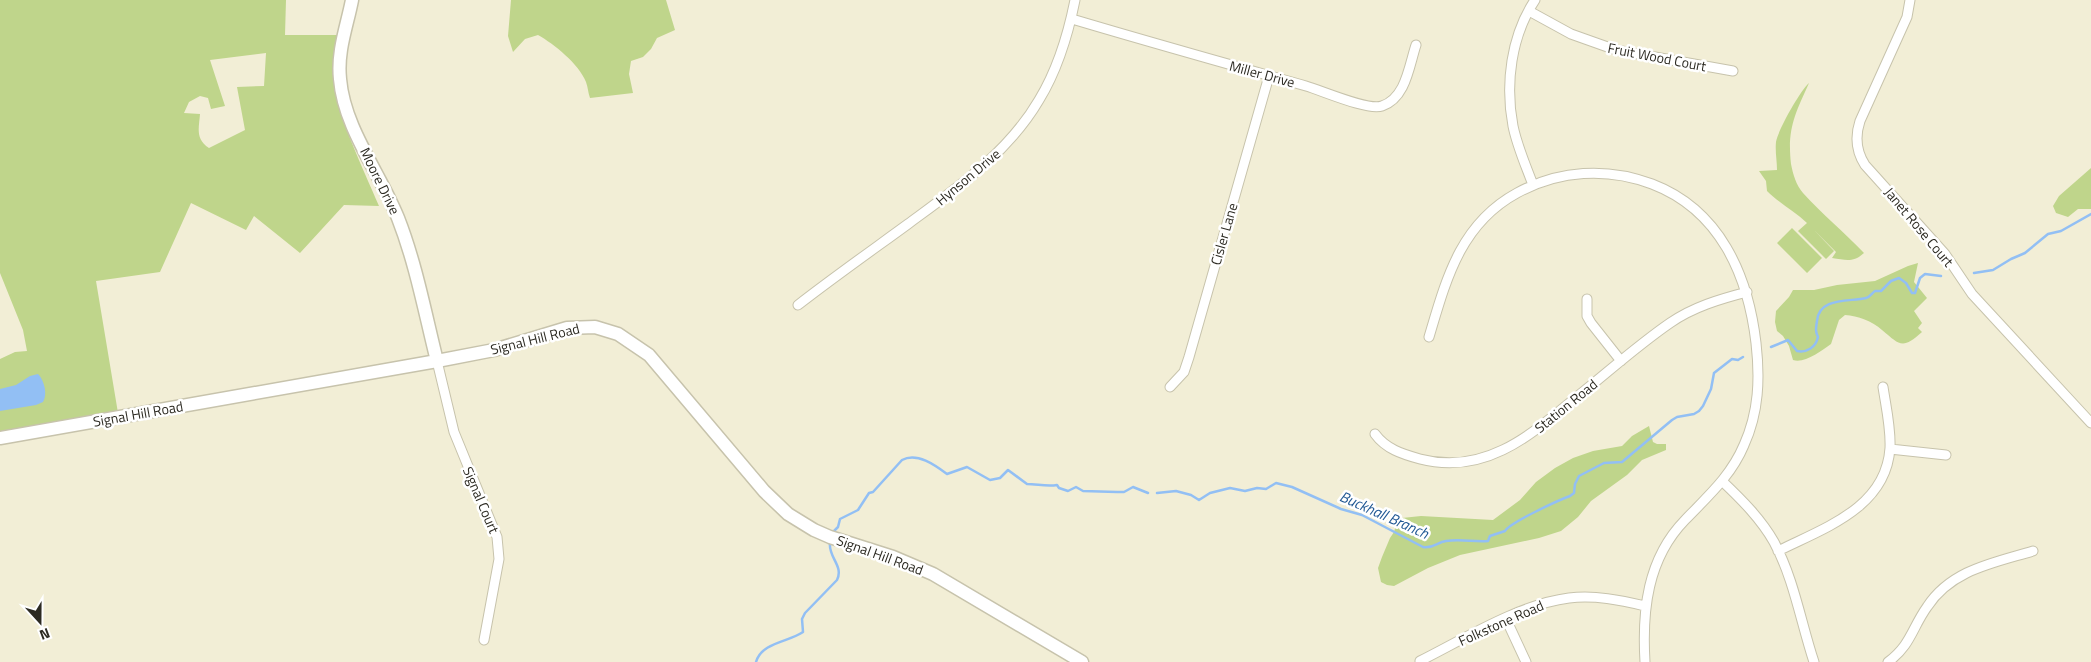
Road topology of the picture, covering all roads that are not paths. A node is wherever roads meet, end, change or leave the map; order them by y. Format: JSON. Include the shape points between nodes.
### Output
{"nodes":[{"id":1,"x":352,"y":0,"type":"edge"},
{"id":2,"x":1075,"y":0,"type":"edge"},
{"id":3,"x":1536,"y":0,"type":"edge"},
{"id":4,"x":1910,"y":0,"type":"edge"},
{"id":5,"x":1529,"y":11,"type":"junction"},
{"id":6,"x":1072,"y":19,"type":"junction"},
{"id":7,"x":1416,"y":45,"type":"dead end"},
{"id":8,"x":1733,"y":71,"type":"dead end"},
{"id":9,"x":1269,"y":76,"type":"junction"},
{"id":10,"x":1533,"y":185,"type":"junction"},
{"id":11,"x":1746,"y":292,"type":"junction"},
{"id":12,"x":1587,"y":299,"type":"dead end"},
{"id":13,"x":798,"y":305,"type":"dead end"},
{"id":14,"x":1429,"y":337,"type":"dead end"},
{"id":15,"x":437,"y":361,"type":"junction"},
{"id":16,"x":1622,"y":361,"type":"junction"},
{"id":17,"x":1170,"y":387,"type":"dead end"},
{"id":18,"x":1883,"y":387,"type":"dead end"},
{"id":19,"x":2091,"y":423,"type":"edge"},
{"id":20,"x":1375,"y":434,"type":"dead end"},
{"id":21,"x":0,"y":438,"type":"edge"},
{"id":22,"x":1890,"y":449,"type":"junction"},
{"id":23,"x":1946,"y":455,"type":"dead end"},
{"id":24,"x":1722,"y":481,"type":"junction"},
{"id":25,"x":1778,"y":551,"type":"junction"},
{"id":26,"x":2032,"y":551,"type":"dead end"},
{"id":27,"x":1645,"y":606,"type":"junction"},
{"id":28,"x":1506,"y":619,"type":"junction"},
{"id":29,"x":484,"y":640,"type":"dead end"},
{"id":30,"x":1420,"y":661,"type":"edge"},
{"id":31,"x":1082,"y":662,"type":"edge"},
{"id":32,"x":1526,"y":662,"type":"edge"},
{"id":33,"x":1644,"y":662,"type":"edge"},
{"id":34,"x":1814,"y":662,"type":"edge"},
{"id":35,"x":1888,"y":662,"type":"edge"}],
"edges":[{"from":1,"to":15,"type":"main road","name":"Moore Drive","via":[[340,57],[343,94],[360,140],[403,231]]},
{"from":2,"to":6,"type":"street","name":"Hynson Drive"},
{"from":3,"to":5,"type":"street"},
{"from":4,"to":19,"type":"street","name":"Janet Rose Court","via":[[1907,17],[1860,121],[1858,153],[1870,171],[1945,254],[1972,294]]},
{"from":5,"to":8,"type":"street","name":"Fruit Wood Court","via":[[1571,34],[1616,50]]},
{"from":5,"to":10,"type":"street","via":[[1516,45],[1510,92],[1514,128]]},
{"from":6,"to":9,"type":"street","name":"Miller Drive"},
{"from":6,"to":13,"type":"street","name":"Hynson Drive","via":[[1050,80],[1006,144],[957,189]]},
{"from":7,"to":9,"type":"street","name":"Miller Drive","via":[[1401,91],[1391,102],[1378,107]]},
{"from":9,"to":17,"type":"street","name":"Cisler Lane","via":[[1189,357],[1184,372]]},
{"from":10,"to":11,"type":"street","via":[[1571,174],[1606,173],[1638,179],[1670,192],[1710,225],[1732,258]]},
{"from":10,"to":14,"type":"street","via":[[1499,204],[1467,239],[1445,282]]},
{"from":11,"to":16,"type":"street","name":"Station Road","via":[[1687,313]]},
{"from":11,"to":24,"type":"street","via":[[1754,329],[1758,391],[1745,443]]},
{"from":12,"to":16,"type":"street","via":[[1587,316]]},
{"from":15,"to":21,"type":"main road","name":"Signal Hill Road"},
{"from":15,"to":29,"type":"street","name":"Signal Court","via":[[454,432],[496,537],[499,559]]},
{"from":15,"to":31,"type":"main road","name":"Signal Hill Road","via":[[494,350],[567,328],[595,327],[618,334],[649,356],[764,491],[788,514],[830,537],[893,557],[932,574]]},
{"from":16,"to":20,"type":"street","name":"Station Road","via":[[1535,432],[1486,457],[1456,462],[1424,460],[1388,447]]},
{"from":18,"to":22,"type":"street"},
{"from":22,"to":23,"type":"street"},
{"from":22,"to":25,"type":"street","via":[[1883,476],[1858,508]]},
{"from":24,"to":25,"type":"street","via":[[1749,507]]},
{"from":24,"to":27,"type":"street","via":[[1666,544],[1658,558]]},
{"from":25,"to":34,"type":"street"},
{"from":26,"to":35,"type":"street","via":[[1954,579],[1934,597],[1907,644]]},
{"from":27,"to":28,"type":"street","name":"Folkstone Road","via":[[1603,598],[1568,598],[1536,606]]},
{"from":27,"to":33,"type":"street"},
{"from":28,"to":30,"type":"street","name":"Folkstone Road"},
{"from":28,"to":32,"type":"street"}]}
